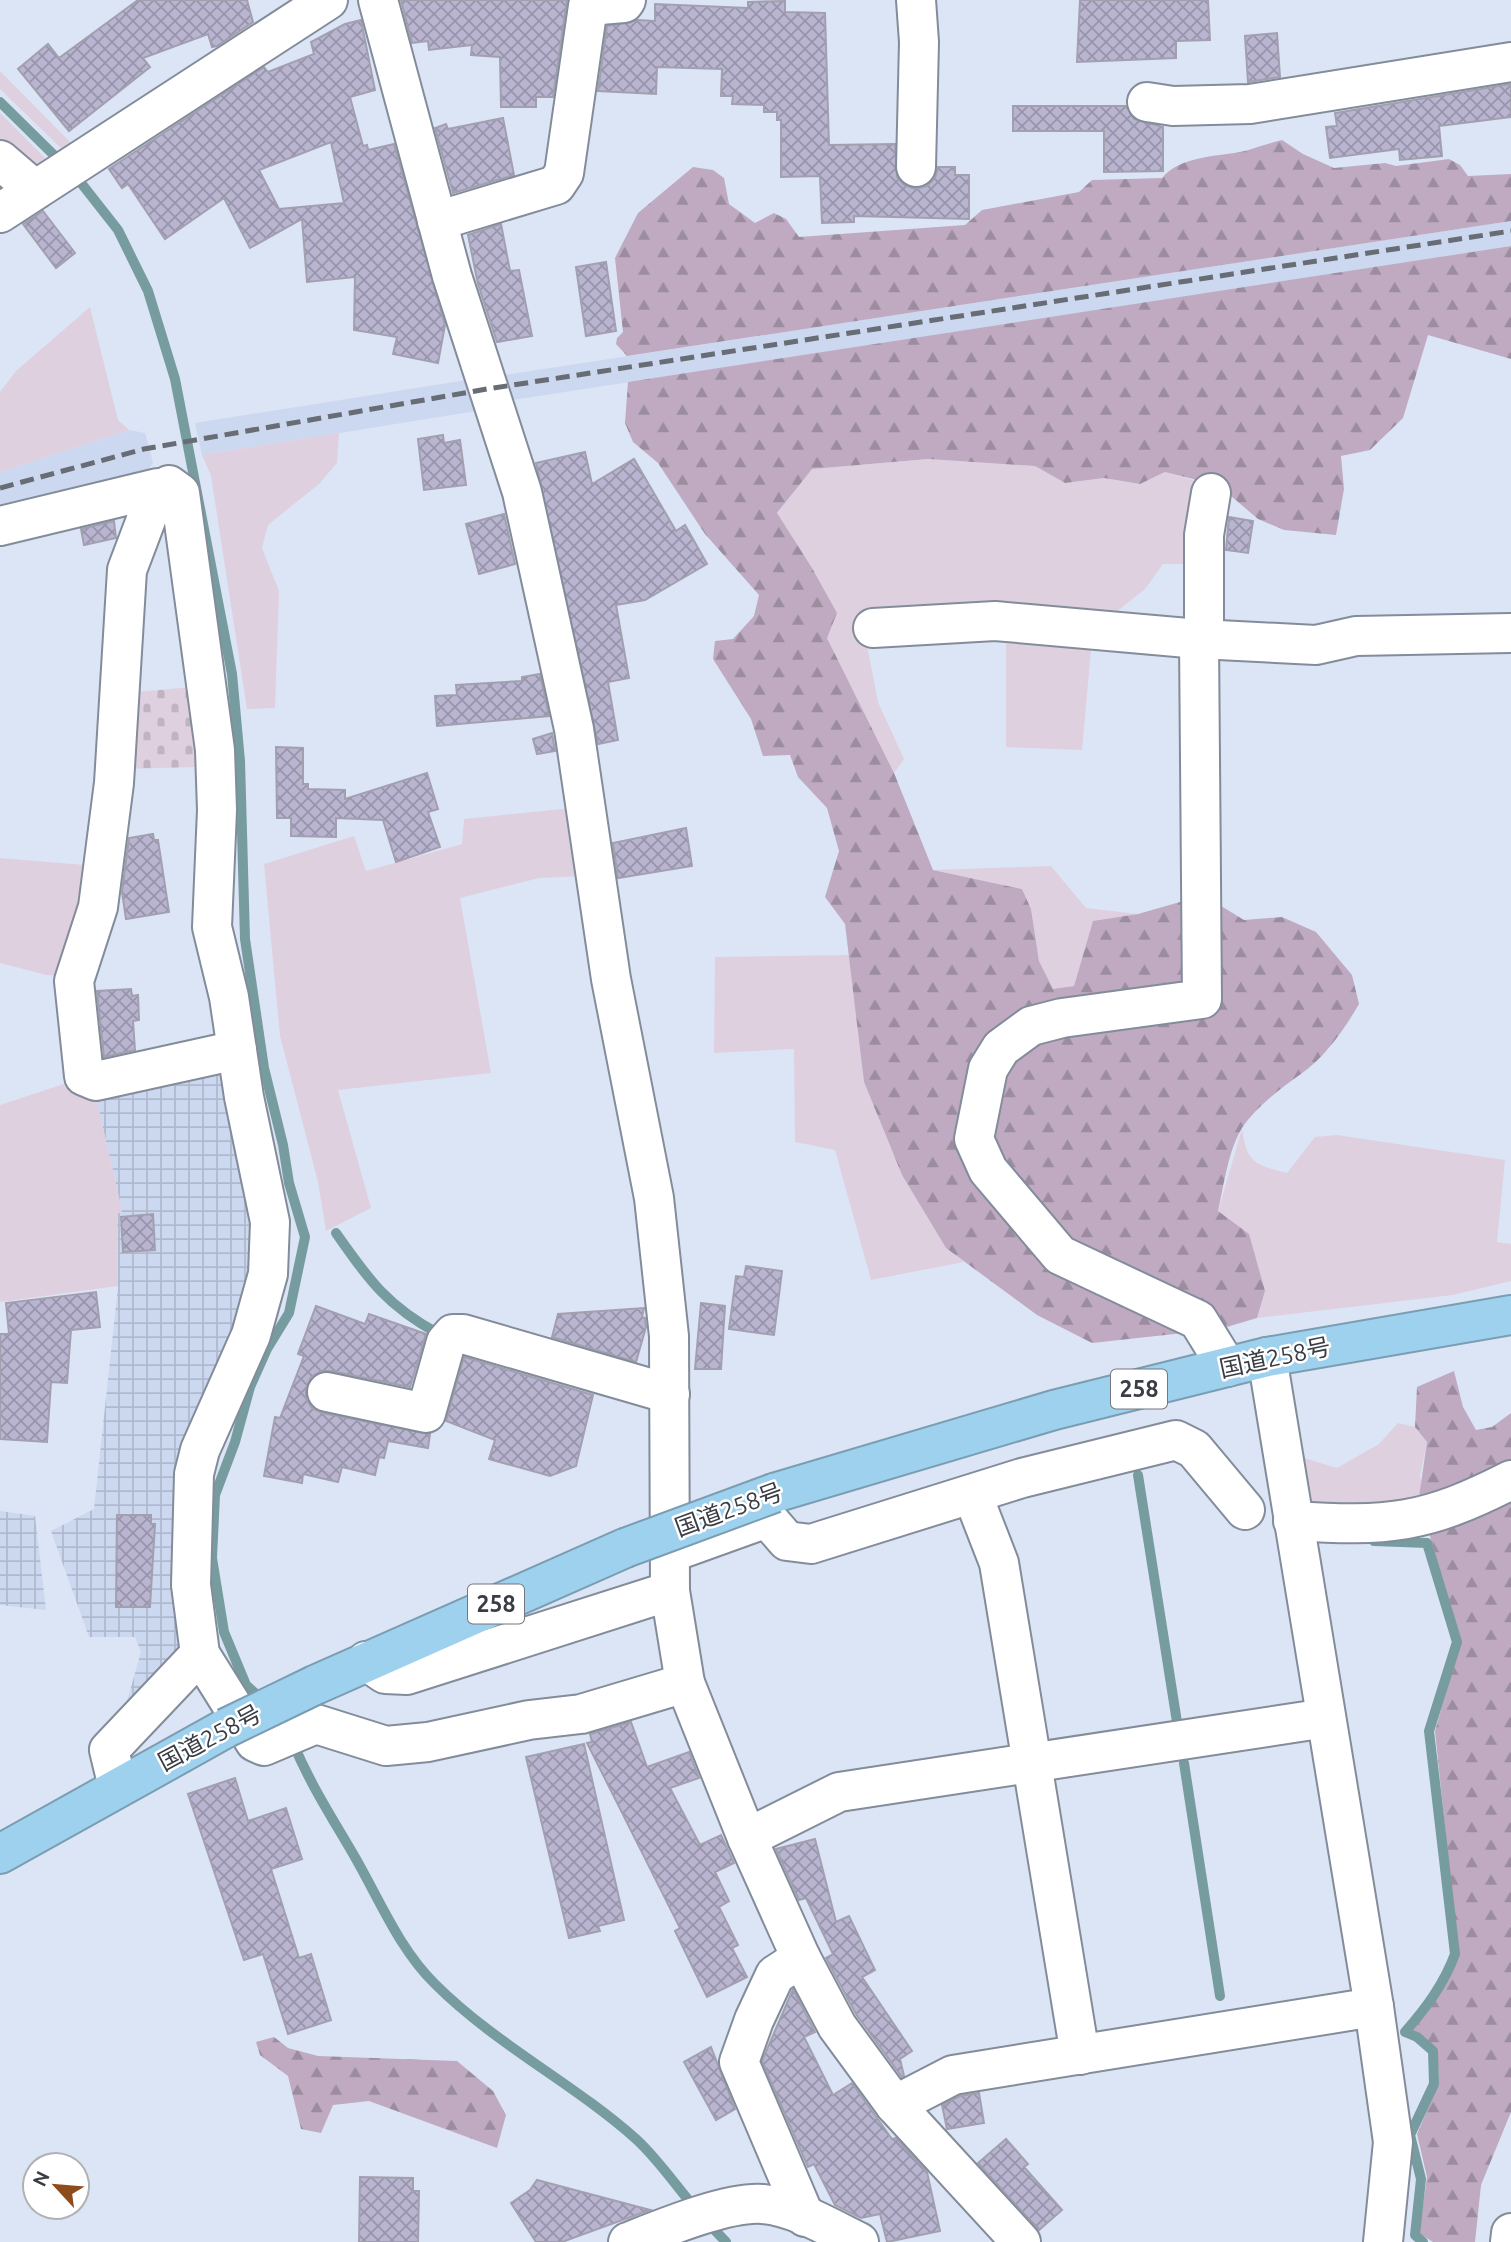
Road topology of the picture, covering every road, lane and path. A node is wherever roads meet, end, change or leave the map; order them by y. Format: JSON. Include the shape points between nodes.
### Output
{"nodes":[{"id":1,"x":328,"y":0,"type":"edge"},
{"id":2,"x":378,"y":0,"type":"edge"},
{"id":3,"x":626,"y":0,"type":"edge"},
{"id":4,"x":916,"y":0,"type":"edge"},
{"id":5,"x":1511,"y":62,"type":"edge"},
{"id":6,"x":1147,"y":102,"type":"dead end"},
{"id":7,"x":0,"y":160,"type":"edge"},
{"id":8,"x":916,"y":167,"type":"dead end"},
{"id":9,"x":42,"y":186,"type":"junction"},
{"id":10,"x":0,"y":213,"type":"edge"},
{"id":11,"x":438,"y":221,"type":"junction"},
{"id":12,"x":169,"y":485,"type":"dead end"},
{"id":13,"x":1211,"y":493,"type":"dead end"},
{"id":14,"x":0,"y":526,"type":"edge"},
{"id":15,"x":873,"y":628,"type":"dead end"},
{"id":16,"x":1511,"y":634,"type":"edge"},
{"id":17,"x":1201,"y":639,"type":"junction"},
{"id":18,"x":237,"y":1050,"type":"junction"},
{"id":19,"x":1511,"y":1315,"type":"edge"},
{"id":20,"x":1267,"y":1357,"type":"junction"},
{"id":21,"x":1227,"y":1367,"type":"junction"},
{"id":22,"x":327,"y":1392,"type":"dead end"},
{"id":23,"x":670,"y":1394,"type":"junction"},
{"id":24,"x":1511,"y":1480,"type":"edge"},
{"id":25,"x":973,"y":1496,"type":"junction"},
{"id":26,"x":1245,"y":1510,"type":"dead end"},
{"id":27,"x":1293,"y":1521,"type":"junction"},
{"id":28,"x":670,"y":1553,"type":"junction"},
{"id":29,"x":670,"y":1591,"type":"junction"},
{"id":30,"x":200,"y":1654,"type":"junction"},
{"id":31,"x":366,"y":1661,"type":"junction"},
{"id":32,"x":684,"y":1683,"type":"junction"},
{"id":33,"x":1326,"y":1718,"type":"junction"},
{"id":34,"x":1031,"y":1762,"type":"junction"},
{"id":35,"x":118,"y":1787,"type":"junction"},
{"id":36,"x":747,"y":1838,"type":"junction"},
{"id":37,"x":0,"y":1854,"type":"edge"},
{"id":38,"x":801,"y":1958,"type":"junction"},
{"id":39,"x":1374,"y":2007,"type":"junction"},
{"id":40,"x":1080,"y":2055,"type":"junction"},
{"id":41,"x":895,"y":2105,"type":"junction"},
{"id":42,"x":805,"y":2217,"type":"junction"},
{"id":43,"x":671,"y":2231,"type":"edge"},
{"id":44,"x":1511,"y":2233,"type":"edge"},
{"id":45,"x":628,"y":2242,"type":"edge"},
{"id":46,"x":859,"y":2242,"type":"edge"},
{"id":47,"x":1021,"y":2242,"type":"edge"},
{"id":48,"x":1383,"y":2242,"type":"edge"},
{"id":49,"x":1510,"y":2242,"type":"edge"}],
"edges":[{"from":1,"to":9,"type":"street"},
{"from":2,"to":11,"type":"street"},
{"from":3,"to":11,"type":"street","via":[[588,6],[564,173],[556,185]]},
{"from":4,"to":8,"type":"street"},
{"from":5,"to":6,"type":"street","via":[[1250,104]]},
{"from":7,"to":9,"type":"street"},
{"from":9,"to":10,"type":"street"},
{"from":11,"to":23,"type":"street","via":[[522,492],[574,729],[611,979],[654,1198],[669,1336]]},
{"from":12,"to":18,"type":"street","via":[[180,493],[215,750],[211,910]]},
{"from":13,"to":17,"type":"street","via":[[1204,535]]},
{"from":14,"to":18,"type":"street","via":[[158,488],[127,570],[114,783],[98,907],[74,981],[85,1076],[96,1080]]},
{"from":15,"to":17,"type":"street","via":[[995,621]]},
{"from":16,"to":17,"type":"street","via":[[1356,636],[1316,645]]},
{"from":17,"to":21,"type":"street","via":[[1202,999],[1062,1017],[1031,1026],[1001,1048],[989,1069],[974,1139],[988,1170],[1060,1255],[1198,1320]]},
{"from":18,"to":30,"type":"street","via":[[266,1190],[270,1250],[251,1335],[200,1450],[194,1474],[191,1586]]},
{"from":19,"to":20,"type":"highway","name":"国道258号","number":"258"},
{"from":20,"to":21,"type":"highway","name":"国道258号","number":"258"},
{"from":20,"to":27,"type":"street"},
{"from":21,"to":31,"type":"highway","name":"国道258号","number":"258","bridge":true,"via":[[1054,1410],[774,1493],[625,1548]]},
{"from":22,"to":23,"type":"street","via":[[426,1413],[446,1342],[453,1334],[463,1334]]},
{"from":23,"to":28,"type":"street"},
{"from":24,"to":27,"type":"street","via":[[1474,1500],[1408,1521],[1367,1526]]},
{"from":25,"to":26,"type":"street","via":[[1022,1478],[1175,1440],[1194,1449]]},
{"from":25,"to":28,"type":"street","via":[[811,1544],[787,1541],[767,1518]]},
{"from":25,"to":34,"type":"street","via":[[999,1563]]},
{"from":27,"to":33,"type":"street"},
{"from":28,"to":29,"type":"street"},
{"from":29,"to":31,"type":"street","via":[[407,1675],[385,1674]]},
{"from":29,"to":32,"type":"street"},
{"from":30,"to":32,"type":"street","via":[[254,1742],[264,1746],[316,1724],[386,1746],[428,1742],[581,1714]]},
{"from":30,"to":35,"type":"street","via":[[109,1751]]},
{"from":31,"to":35,"type":"highway","name":"国道258号","number":"258","bridge":true,"via":[[226,1728]]},
{"from":32,"to":36,"type":"street"},
{"from":33,"to":34,"type":"street"},
{"from":33,"to":39,"type":"street"},
{"from":34,"to":36,"type":"street","via":[[839,1792]]},
{"from":34,"to":40,"type":"street"},
{"from":35,"to":37,"type":"highway","name":"国道258号","number":"258"},
{"from":36,"to":38,"type":"street"},
{"from":38,"to":41,"type":"street","via":[[837,2026]]},
{"from":38,"to":42,"type":"street","via":[[775,1975],[739,2062]]},
{"from":39,"to":40,"type":"street"},
{"from":39,"to":48,"type":"street","via":[[1393,2143]]},
{"from":40,"to":41,"type":"street","via":[[953,2075]]},
{"from":41,"to":47,"type":"street"},
{"from":42,"to":43,"type":"street","via":[[763,2204],[722,2210]]},
{"from":42,"to":46,"type":"street"},
{"from":43,"to":45,"type":"street"},
{"from":44,"to":49,"type":"street"}]}
